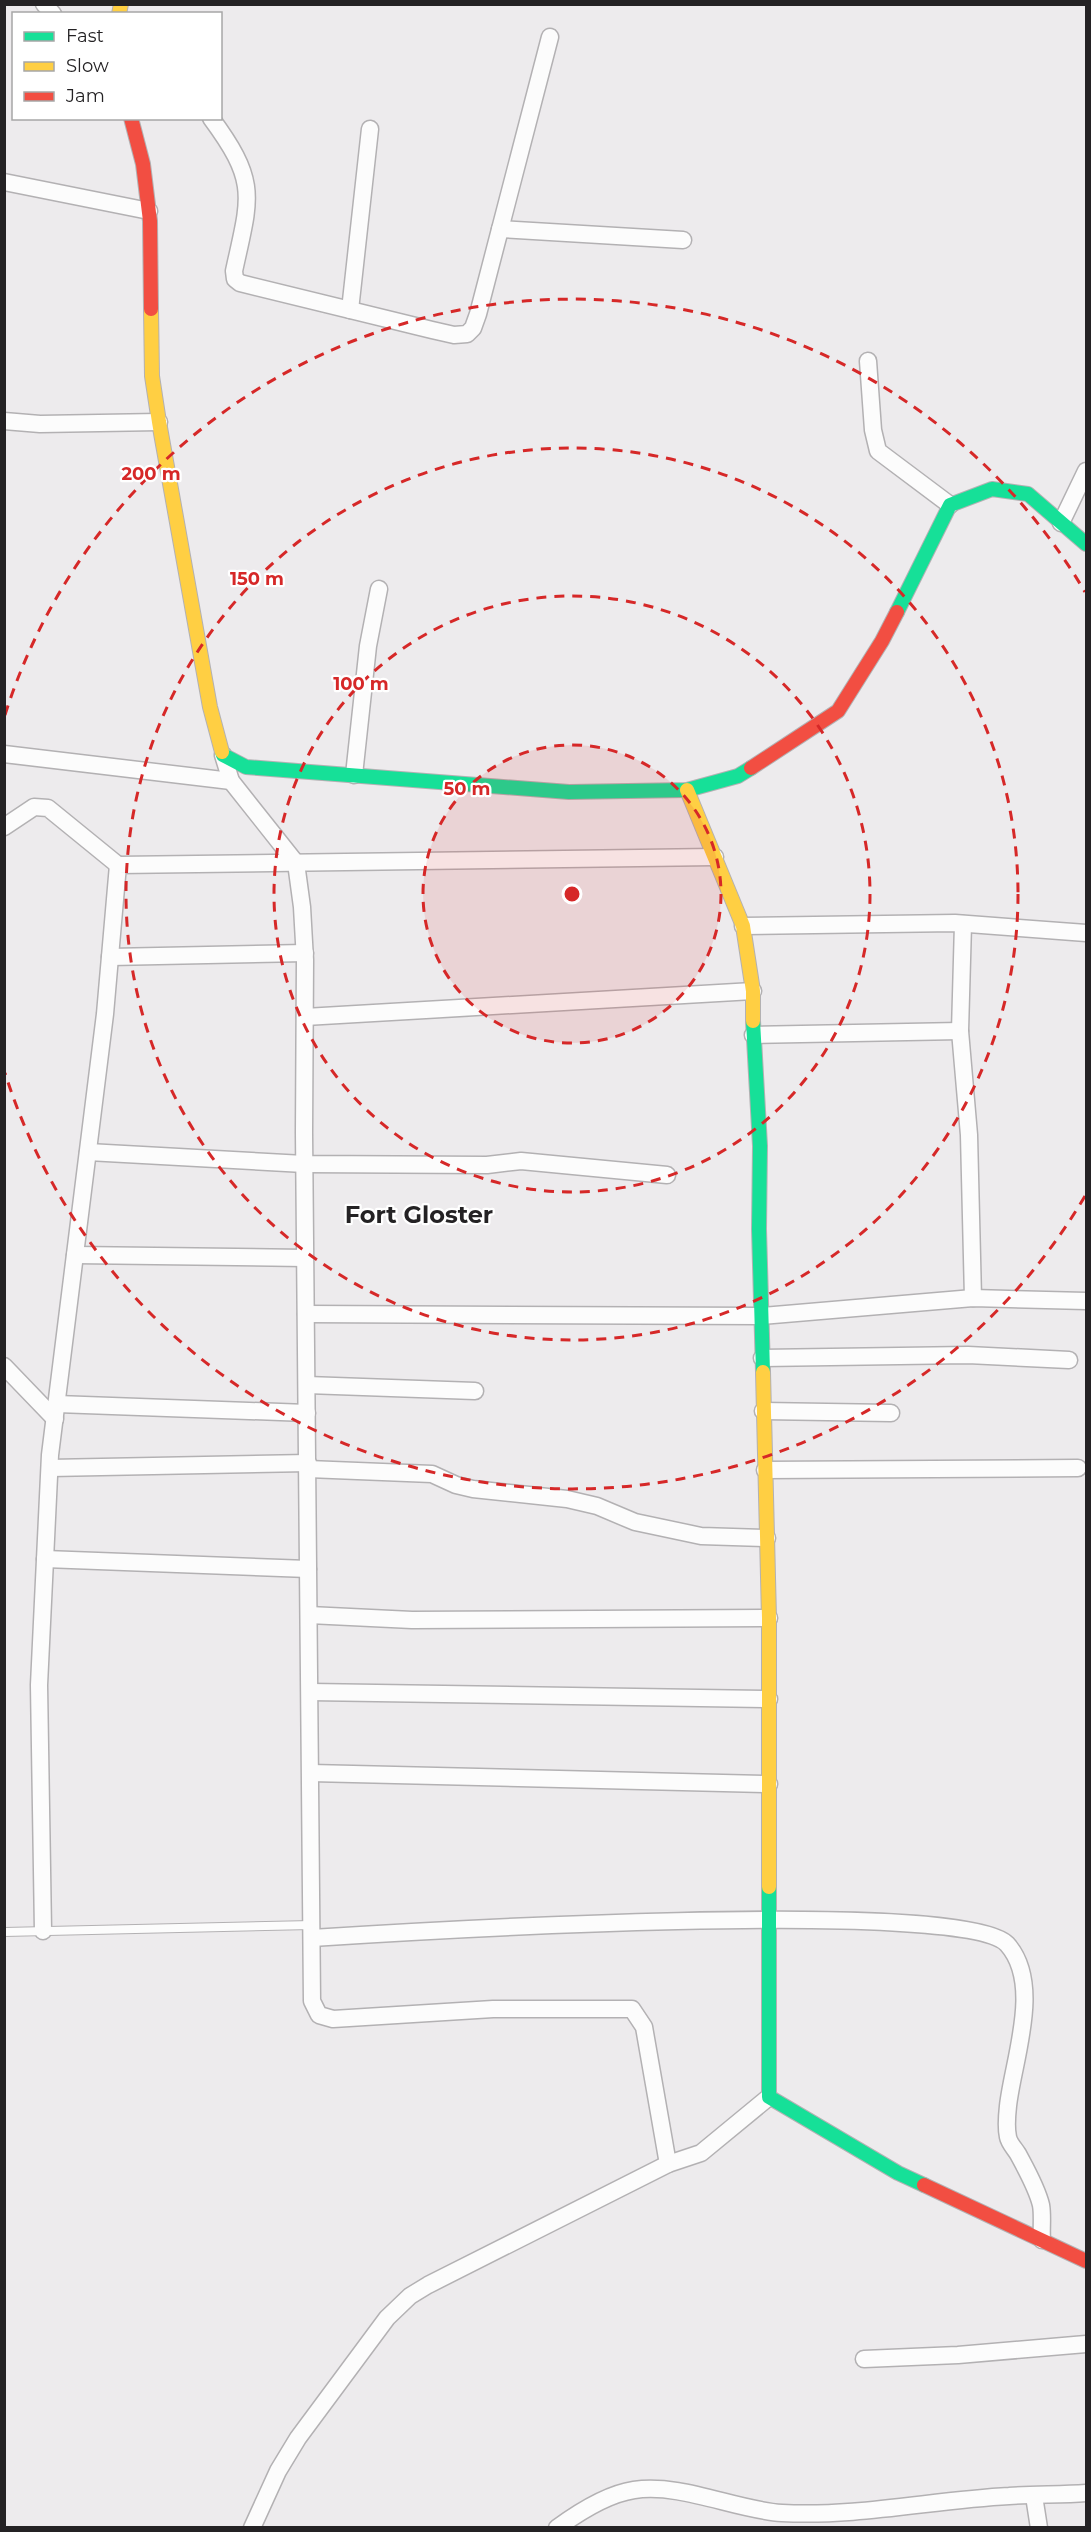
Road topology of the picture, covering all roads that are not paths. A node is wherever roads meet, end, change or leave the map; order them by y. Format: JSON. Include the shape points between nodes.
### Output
{"nodes":[{"id":1,"x":550,"y":37,"type":"dead end"},
{"id":2,"x":132,"y":120,"type":"edge"},
{"id":3,"x":212,"y":120,"type":"edge"},
{"id":4,"x":370,"y":129,"type":"dead end"},
{"id":5,"x":4,"y":182,"type":"edge"},
{"id":6,"x":149,"y":211,"type":"junction"},
{"id":7,"x":500,"y":229,"type":"junction"},
{"id":8,"x":683,"y":240,"type":"dead end"},
{"id":9,"x":350,"y":310,"type":"junction"},
{"id":10,"x":868,"y":361,"type":"dead end"},
{"id":11,"x":4,"y":421,"type":"edge"},
{"id":12,"x":159,"y":422,"type":"junction"},
{"id":13,"x":1086,"y":471,"type":"edge"},
{"id":14,"x":950,"y":505,"type":"junction"},
{"id":15,"x":1061,"y":523,"type":"junction"},
{"id":16,"x":1086,"y":544,"type":"edge"},
{"id":17,"x":379,"y":589,"type":"dead end"},
{"id":18,"x":4,"y":754,"type":"edge"},
{"id":19,"x":223,"y":755,"type":"junction"},
{"id":20,"x":354,"y":775,"type":"junction"},
{"id":21,"x":231,"y":781,"type":"junction"},
{"id":22,"x":687,"y":790,"type":"junction"},
{"id":23,"x":4,"y":827,"type":"edge"},
{"id":24,"x":715,"y":857,"type":"junction"},
{"id":25,"x":296,"y":863,"type":"junction"},
{"id":26,"x":117,"y":865,"type":"junction"},
{"id":27,"x":963,"y":924,"type":"junction"},
{"id":28,"x":743,"y":926,"type":"junction"},
{"id":29,"x":1086,"y":933,"type":"edge"},
{"id":30,"x":304,"y":953,"type":"junction"},
{"id":31,"x":110,"y":957,"type":"junction"},
{"id":32,"x":753,"y":991,"type":"junction"},
{"id":33,"x":305,"y":1017,"type":"junction"},
{"id":34,"x":960,"y":1031,"type":"junction"},
{"id":35,"x":753,"y":1035,"type":"junction"},
{"id":36,"x":88,"y":1152,"type":"junction"},
{"id":37,"x":304,"y":1164,"type":"junction"},
{"id":38,"x":667,"y":1175,"type":"dead end"},
{"id":39,"x":75,"y":1255,"type":"junction"},
{"id":40,"x":305,"y":1258,"type":"junction"},
{"id":41,"x":973,"y":1298,"type":"junction"},
{"id":42,"x":1086,"y":1300,"type":"edge"},
{"id":43,"x":306,"y":1314,"type":"junction"},
{"id":44,"x":761,"y":1316,"type":"junction"},
{"id":45,"x":762,"y":1358,"type":"junction"},
{"id":46,"x":1069,"y":1360,"type":"dead end"},
{"id":47,"x":4,"y":1366,"type":"edge"},
{"id":48,"x":307,"y":1385,"type":"junction"},
{"id":49,"x":475,"y":1391,"type":"dead end"},
{"id":50,"x":763,"y":1411,"type":"junction"},
{"id":51,"x":56,"y":1412,"type":"junction"},
{"id":52,"x":307,"y":1413,"type":"junction"},
{"id":53,"x":891,"y":1413,"type":"dead end"},
{"id":54,"x":308,"y":1466,"type":"junction"},
{"id":55,"x":50,"y":1468,"type":"junction"},
{"id":56,"x":1078,"y":1468,"type":"dead end"},
{"id":57,"x":765,"y":1470,"type":"junction"},
{"id":58,"x":767,"y":1538,"type":"junction"},
{"id":59,"x":45,"y":1559,"type":"junction"},
{"id":60,"x":308,"y":1569,"type":"junction"},
{"id":61,"x":309,"y":1615,"type":"junction"},
{"id":62,"x":769,"y":1618,"type":"junction"},
{"id":63,"x":310,"y":1692,"type":"junction"},
{"id":64,"x":769,"y":1699,"type":"junction"},
{"id":65,"x":310,"y":1773,"type":"junction"},
{"id":66,"x":769,"y":1784,"type":"junction"},
{"id":67,"x":769,"y":1919,"type":"junction"},
{"id":68,"x":43,"y":1931,"type":"junction"},
{"id":69,"x":4,"y":1932,"type":"edge"},
{"id":70,"x":312,"y":1932,"type":"junction"},
{"id":71,"x":769,"y":2097,"type":"junction"},
{"id":72,"x":668,"y":2164,"type":"junction"},
{"id":73,"x":1042,"y":2240,"type":"junction"},
{"id":74,"x":1086,"y":2261,"type":"edge"},
{"id":75,"x":1086,"y":2344,"type":"edge"},
{"id":76,"x":864,"y":2359,"type":"dead end"},
{"id":77,"x":1086,"y":2493,"type":"edge"},
{"id":78,"x":1034,"y":2496,"type":"junction"},
{"id":79,"x":252,"y":2528,"type":"edge"},
{"id":80,"x":556,"y":2528,"type":"edge"},
{"id":81,"x":1039,"y":2528,"type":"edge"}],
"edges":[{"from":1,"to":7,"type":"street"},
{"from":2,"to":6,"type":"street"},
{"from":3,"to":9,"type":"street","via":[[245,173],[248,189],[235,279]]},
{"from":4,"to":9,"type":"street"},
{"from":5,"to":6,"type":"street"},
{"from":6,"to":12,"type":"street","via":[[152,376]]},
{"from":7,"to":8,"type":"street"},
{"from":7,"to":9,"type":"street","via":[[478,314],[467,334],[454,335]]},
{"from":10,"to":14,"type":"street","via":[[878,451]]},
{"from":11,"to":12,"type":"street"},
{"from":12,"to":19,"type":"street","via":[[210,706]]},
{"from":13,"to":15,"type":"street"},
{"from":14,"to":15,"type":"street","via":[[992,489],[1028,494]]},
{"from":14,"to":22,"type":"street","via":[[882,641],[838,711],[738,776]]},
{"from":15,"to":16,"type":"street"},
{"from":17,"to":20,"type":"street","via":[[368,646]]},
{"from":18,"to":21,"type":"street"},
{"from":19,"to":20,"type":"street","via":[[246,766]]},
{"from":19,"to":21,"type":"street"},
{"from":20,"to":22,"type":"street","via":[[569,792]]},
{"from":21,"to":25,"type":"street"},
{"from":22,"to":24,"type":"street"},
{"from":23,"to":26,"type":"street","via":[[34,807],[48,808]]},
{"from":24,"to":25,"type":"street"},
{"from":24,"to":28,"type":"street"},
{"from":25,"to":26,"type":"street"},
{"from":25,"to":30,"type":"street"},
{"from":26,"to":31,"type":"street"},
{"from":27,"to":28,"type":"street"},
{"from":27,"to":29,"type":"street"},
{"from":27,"to":34,"type":"street"},
{"from":28,"to":32,"type":"street"},
{"from":30,"to":31,"type":"street"},
{"from":30,"to":33,"type":"street"},
{"from":31,"to":36,"type":"street"},
{"from":32,"to":33,"type":"street"},
{"from":32,"to":35,"type":"street"},
{"from":33,"to":37,"type":"street"},
{"from":34,"to":35,"type":"street"},
{"from":34,"to":41,"type":"street","via":[[969,1135]]},
{"from":35,"to":44,"type":"street","via":[[760,1146]]},
{"from":36,"to":37,"type":"street"},
{"from":36,"to":39,"type":"street"},
{"from":37,"to":38,"type":"street","via":[[487,1165],[521,1161]]},
{"from":37,"to":40,"type":"street"},
{"from":39,"to":40,"type":"street"},
{"from":39,"to":51,"type":"street"},
{"from":40,"to":43,"type":"street"},
{"from":41,"to":42,"type":"street"},
{"from":41,"to":44,"type":"street"},
{"from":43,"to":44,"type":"street"},
{"from":43,"to":48,"type":"street"},
{"from":44,"to":45,"type":"street"},
{"from":45,"to":46,"type":"street","via":[[968,1355]]},
{"from":45,"to":50,"type":"street"},
{"from":47,"to":51,"type":"street"},
{"from":48,"to":49,"type":"street"},
{"from":48,"to":52,"type":"street"},
{"from":50,"to":53,"type":"street"},
{"from":50,"to":57,"type":"street"},
{"from":51,"to":52,"type":"street"},
{"from":51,"to":55,"type":"street"},
{"from":52,"to":54,"type":"street"},
{"from":54,"to":55,"type":"street"},
{"from":54,"to":58,"type":"street","via":[[432,1473],[473,1489],[583,1502],[635,1522],[670,1530],[701,1536]]},
{"from":54,"to":60,"type":"street"},
{"from":55,"to":59,"type":"street"},
{"from":56,"to":57,"type":"street"},
{"from":57,"to":58,"type":"street"},
{"from":58,"to":62,"type":"street"},
{"from":59,"to":60,"type":"street"},
{"from":59,"to":68,"type":"street","via":[[39,1685]]},
{"from":60,"to":61,"type":"street"},
{"from":61,"to":62,"type":"street","via":[[412,1620]]},
{"from":61,"to":63,"type":"street"},
{"from":62,"to":64,"type":"street"},
{"from":63,"to":64,"type":"street"},
{"from":63,"to":65,"type":"street"},
{"from":64,"to":66,"type":"street"},
{"from":65,"to":66,"type":"street"},
{"from":65,"to":70,"type":"street"},
{"from":66,"to":67,"type":"street"},
{"from":67,"to":70,"type":"street"},
{"from":67,"to":71,"type":"street"},
{"from":67,"to":73,"type":"street","via":[[933,1924],[983,1933],[1006,1943],[1018,1964],[1023,1990],[1022,2039],[1008,2106],[1008,2138],[1041,2205]]},
{"from":68,"to":69,"type":"lane"},
{"from":68,"to":70,"type":"lane"},
{"from":70,"to":72,"type":"street","via":[[312,2001],[319,2015],[333,2019],[493,2009],[632,2009],[644,2027]]},
{"from":71,"to":72,"type":"street","via":[[701,2152]]},
{"from":71,"to":73,"type":"street","via":[[898,2173]]},
{"from":72,"to":79,"type":"street","via":[[410,2296],[387,2318],[298,2438]]},
{"from":73,"to":74,"type":"street"},
{"from":75,"to":76,"type":"street"},
{"from":77,"to":78,"type":"street"},
{"from":78,"to":80,"type":"street","via":[[839,2515],[779,2513],[672,2491],[635,2490],[576,2514]]},
{"from":78,"to":81,"type":"street"}]}
